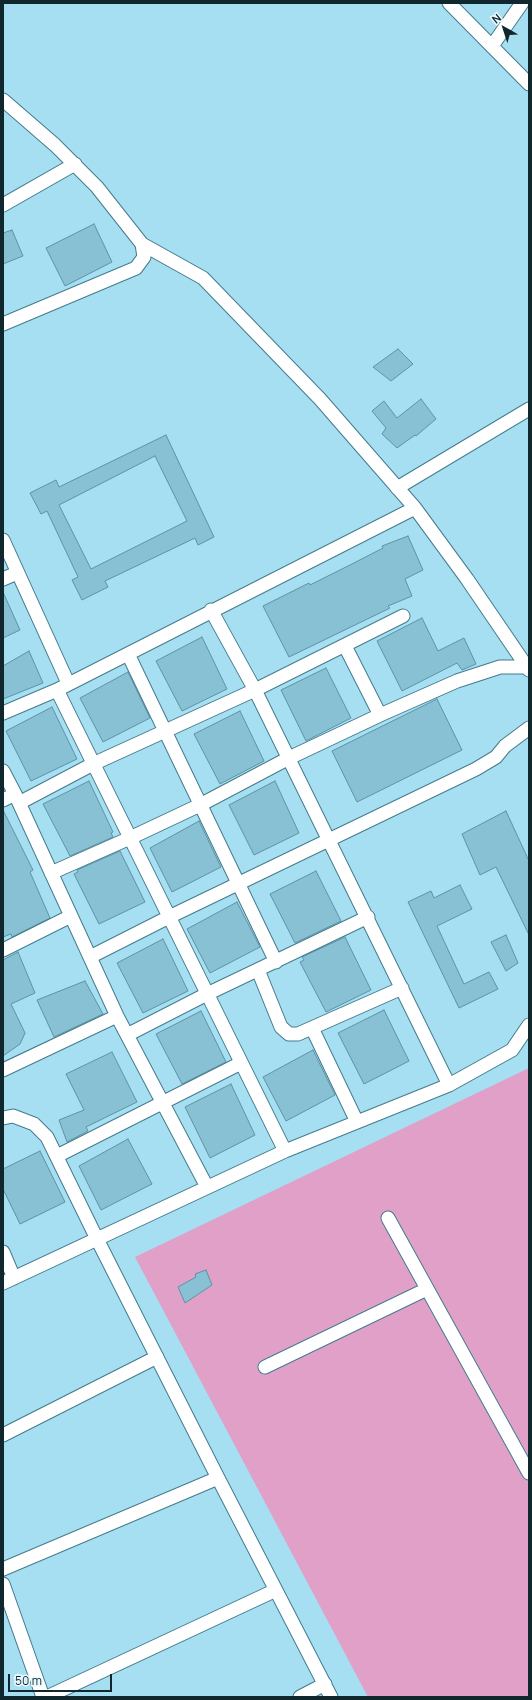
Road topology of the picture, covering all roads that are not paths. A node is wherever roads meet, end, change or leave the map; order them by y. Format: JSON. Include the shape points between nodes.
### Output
{"nodes":[{"id":1,"x":449,"y":3,"type":"edge"},
{"id":2,"x":522,"y":3,"type":"edge"},
{"id":3,"x":492,"y":46,"type":"junction"},
{"id":4,"x":529,"y":84,"type":"edge"},
{"id":5,"x":3,"y":100,"type":"edge"},
{"id":6,"x":75,"y":164,"type":"junction"},
{"id":7,"x":3,"y":205,"type":"edge"},
{"id":8,"x":142,"y":244,"type":"junction"},
{"id":9,"x":3,"y":324,"type":"edge"},
{"id":10,"x":529,"y":409,"type":"edge"},
{"id":11,"x":397,"y":488,"type":"junction"},
{"id":12,"x":414,"y":508,"type":"junction"},
{"id":13,"x":3,"y":540,"type":"edge"},
{"id":14,"x":17,"y":573,"type":"junction"},
{"id":15,"x":3,"y":579,"type":"edge"},
{"id":16,"x":211,"y":610,"type":"junction"},
{"id":17,"x":403,"y":616,"type":"dead end"},
{"id":18,"x":345,"y":646,"type":"junction"},
{"id":19,"x":128,"y":654,"type":"junction"},
{"id":20,"x":528,"y":669,"type":"edge"},
{"id":21,"x":63,"y":686,"type":"junction"},
{"id":22,"x":255,"y":690,"type":"junction"},
{"id":23,"x":3,"y":713,"type":"edge"},
{"id":24,"x":380,"y":715,"type":"junction"},
{"id":25,"x":529,"y":728,"type":"edge"},
{"id":26,"x":164,"y":732,"type":"junction"},
{"id":27,"x":289,"y":758,"type":"junction"},
{"id":28,"x":93,"y":764,"type":"junction"},
{"id":29,"x":3,"y":771,"type":"edge"},
{"id":30,"x":17,"y":798,"type":"junction"},
{"id":31,"x":3,"y":800,"type":"edge"},
{"id":32,"x":200,"y":804,"type":"junction"},
{"id":33,"x":130,"y":838,"type":"junction"},
{"id":34,"x":330,"y":840,"type":"junction"},
{"id":35,"x":51,"y":873,"type":"junction"},
{"id":36,"x":240,"y":883,"type":"junction"},
{"id":37,"x":71,"y":916,"type":"junction"},
{"id":38,"x":169,"y":917,"type":"junction"},
{"id":39,"x":368,"y":918,"type":"junction"},
{"id":40,"x":3,"y":950,"type":"edge"},
{"id":41,"x":90,"y":957,"type":"junction"},
{"id":42,"x":276,"y":962,"type":"junction"},
{"id":43,"x":258,"y":970,"type":"junction"},
{"id":44,"x":402,"y":988,"type":"junction"},
{"id":45,"x":207,"y":994,"type":"junction"},
{"id":46,"x":117,"y":1016,"type":"junction"},
{"id":47,"x":529,"y":1025,"type":"edge"},
{"id":48,"x":312,"y":1028,"type":"junction"},
{"id":49,"x":127,"y":1035,"type":"junction"},
{"id":50,"x":241,"y":1062,"type":"junction"},
{"id":51,"x":3,"y":1070,"type":"edge"},
{"id":52,"x":449,"y":1085,"type":"junction"},
{"id":53,"x":163,"y":1103,"type":"junction"},
{"id":54,"x":3,"y":1118,"type":"edge"},
{"id":55,"x":357,"y":1122,"type":"junction"},
{"id":56,"x":285,"y":1150,"type":"junction"},
{"id":57,"x":57,"y":1156,"type":"junction"},
{"id":58,"x":207,"y":1187,"type":"junction"},
{"id":59,"x":388,"y":1218,"type":"dead end"},
{"id":60,"x":97,"y":1239,"type":"junction"},
{"id":61,"x":3,"y":1252,"type":"edge"},
{"id":62,"x":8,"y":1281,"type":"edge"},
{"id":63,"x":427,"y":1289,"type":"junction"},
{"id":64,"x":157,"y":1357,"type":"junction"},
{"id":65,"x":265,"y":1367,"type":"dead end"},
{"id":66,"x":3,"y":1435,"type":"edge"},
{"id":67,"x":529,"y":1473,"type":"edge"},
{"id":68,"x":218,"y":1478,"type":"junction"},
{"id":69,"x":3,"y":1569,"type":"edge"},
{"id":70,"x":3,"y":1584,"type":"edge"},
{"id":71,"x":276,"y":1590,"type":"junction"},
{"id":72,"x":325,"y":1684,"type":"junction"},
{"id":73,"x":43,"y":1697,"type":"edge"},
{"id":74,"x":47,"y":1697,"type":"edge"},
{"id":75,"x":300,"y":1697,"type":"edge"},
{"id":76,"x":331,"y":1697,"type":"edge"}],
"edges":[{"from":1,"to":3,"type":"street"},
{"from":2,"to":3,"type":"street"},
{"from":3,"to":4,"type":"street"},
{"from":5,"to":6,"type":"street"},
{"from":6,"to":7,"type":"street"},
{"from":6,"to":8,"type":"street","via":[[97,187]]},
{"from":8,"to":9,"type":"street","via":[[144,257],[136,268]]},
{"from":8,"to":11,"type":"street","via":[[203,278],[320,399]]},
{"from":10,"to":11,"type":"street"},
{"from":11,"to":12,"type":"street"},
{"from":12,"to":16,"type":"street","via":[[343,546]]},
{"from":12,"to":20,"type":"street"},
{"from":13,"to":14,"type":"street"},
{"from":14,"to":15,"type":"street"},
{"from":14,"to":21,"type":"street"},
{"from":16,"to":19,"type":"street"},
{"from":16,"to":22,"type":"street"},
{"from":17,"to":18,"type":"street"},
{"from":18,"to":22,"type":"street"},
{"from":18,"to":24,"type":"street"},
{"from":19,"to":21,"type":"street"},
{"from":19,"to":26,"type":"street"},
{"from":20,"to":24,"type":"street","via":[[500,667],[479,673]]},
{"from":21,"to":23,"type":"street"},
{"from":21,"to":28,"type":"street"},
{"from":22,"to":26,"type":"street"},
{"from":22,"to":27,"type":"street"},
{"from":24,"to":27,"type":"street"},
{"from":25,"to":34,"type":"street","via":[[505,746],[496,757],[476,769]]},
{"from":26,"to":28,"type":"street"},
{"from":26,"to":32,"type":"street"},
{"from":27,"to":32,"type":"street"},
{"from":27,"to":34,"type":"street"},
{"from":28,"to":30,"type":"street"},
{"from":28,"to":33,"type":"street"},
{"from":29,"to":30,"type":"street"},
{"from":30,"to":31,"type":"street"},
{"from":30,"to":35,"type":"street"},
{"from":32,"to":33,"type":"street"},
{"from":32,"to":36,"type":"street"},
{"from":33,"to":35,"type":"street"},
{"from":33,"to":38,"type":"street"},
{"from":34,"to":36,"type":"street"},
{"from":34,"to":39,"type":"street"},
{"from":35,"to":37,"type":"street"},
{"from":36,"to":38,"type":"street"},
{"from":36,"to":42,"type":"street"},
{"from":37,"to":40,"type":"street"},
{"from":37,"to":41,"type":"street"},
{"from":38,"to":41,"type":"street"},
{"from":38,"to":45,"type":"street"},
{"from":39,"to":42,"type":"street"},
{"from":39,"to":44,"type":"street"},
{"from":41,"to":46,"type":"street"},
{"from":42,"to":43,"type":"street"},
{"from":43,"to":45,"type":"street"},
{"from":43,"to":48,"type":"street","via":[[281,1027],[289,1034],[298,1034]]},
{"from":44,"to":48,"type":"street"},
{"from":44,"to":52,"type":"street"},
{"from":45,"to":49,"type":"street"},
{"from":45,"to":50,"type":"street"},
{"from":46,"to":49,"type":"street"},
{"from":46,"to":51,"type":"street"},
{"from":47,"to":52,"type":"street","via":[[512,1050]]},
{"from":48,"to":55,"type":"street"},
{"from":49,"to":53,"type":"street"},
{"from":50,"to":53,"type":"street"},
{"from":50,"to":56,"type":"street"},
{"from":52,"to":55,"type":"street"},
{"from":53,"to":57,"type":"street"},
{"from":53,"to":58,"type":"street"},
{"from":54,"to":57,"type":"street","via":[[13,1116],[34,1124],[47,1137]]},
{"from":55,"to":56,"type":"street"},
{"from":56,"to":58,"type":"street"},
{"from":57,"to":60,"type":"street"},
{"from":58,"to":60,"type":"street"},
{"from":59,"to":63,"type":"street"},
{"from":60,"to":62,"type":"street"},
{"from":60,"to":64,"type":"street"},
{"from":61,"to":62,"type":"street"},
{"from":63,"to":65,"type":"street"},
{"from":63,"to":67,"type":"street"},
{"from":64,"to":66,"type":"street"},
{"from":64,"to":68,"type":"street"},
{"from":68,"to":69,"type":"street"},
{"from":68,"to":71,"type":"street"},
{"from":70,"to":73,"type":"street"},
{"from":71,"to":72,"type":"street"},
{"from":71,"to":74,"type":"street"},
{"from":72,"to":75,"type":"street"},
{"from":72,"to":76,"type":"street"}]}
